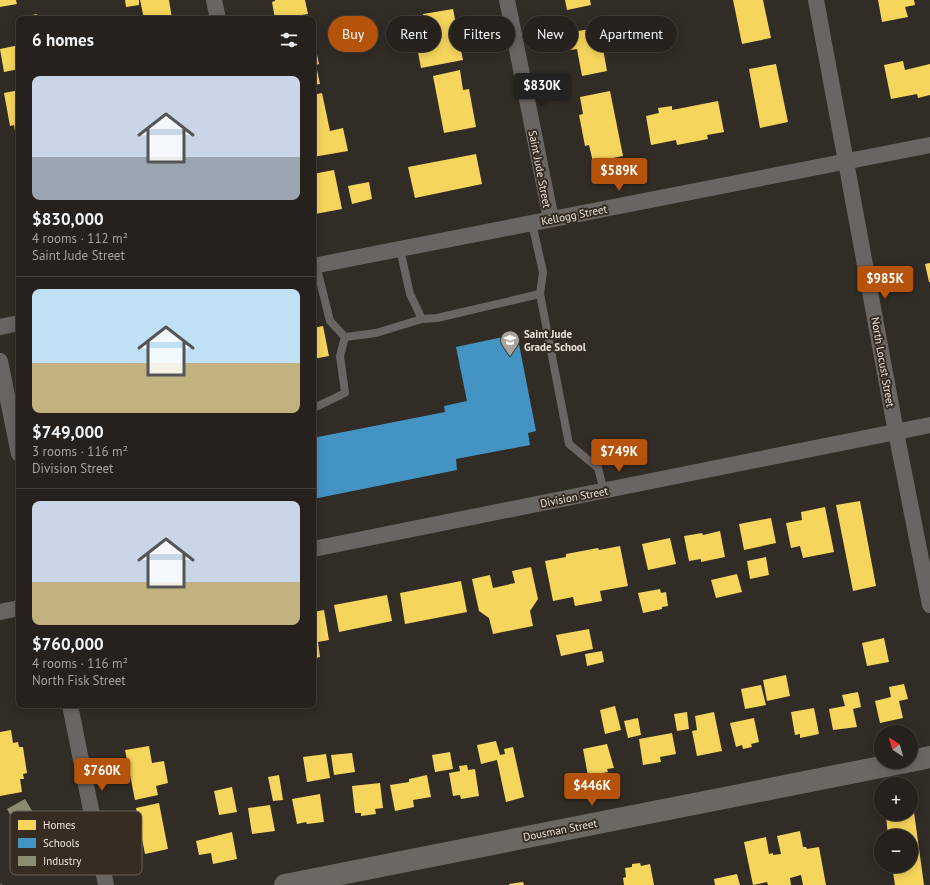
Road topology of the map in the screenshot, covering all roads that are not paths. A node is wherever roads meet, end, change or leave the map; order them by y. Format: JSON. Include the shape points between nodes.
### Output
{"nodes":[{"id":1,"x":214,"y":0,"type":"edge"},
{"id":2,"x":507,"y":0,"type":"edge"},
{"id":3,"x":816,"y":0,"type":"edge"},
{"id":4,"x":217,"y":16,"type":"edge"},
{"id":5,"x":930,"y":145,"type":"edge"},
{"id":6,"x":846,"y":162,"type":"junction"},
{"id":7,"x":550,"y":219,"type":"junction"},
{"id":8,"x":532,"y":223,"type":"junction"},
{"id":9,"x":400,"y":249,"type":"junction"},
{"id":10,"x":316,"y":266,"type":"edge"},
{"id":11,"x":316,"y":273,"type":"edge"},
{"id":12,"x":540,"y":294,"type":"junction"},
{"id":13,"x":422,"y":319,"type":"junction"},
{"id":14,"x":16,"y":324,"type":"edge"},
{"id":15,"x":0,"y":327,"type":"edge"},
{"id":16,"x":345,"y":338,"type":"junction"},
{"id":17,"x":0,"y":361,"type":"edge"},
{"id":18,"x":316,"y":406,"type":"edge"},
{"id":19,"x":930,"y":425,"type":"edge"},
{"id":20,"x":896,"y":432,"type":"junction"},
{"id":21,"x":16,"y":439,"type":"edge"},
{"id":22,"x":604,"y":491,"type":"junction"},
{"id":23,"x":316,"y":548,"type":"edge"},
{"id":24,"x":930,"y":605,"type":"edge"},
{"id":25,"x":16,"y":609,"type":"edge"},
{"id":26,"x":0,"y":612,"type":"edge"},
{"id":27,"x":71,"y":708,"type":"edge"},
{"id":28,"x":930,"y":757,"type":"edge"},
{"id":29,"x":918,"y":760,"type":"edge"},
{"id":30,"x":874,"y":768,"type":"edge"},
{"id":31,"x":91,"y":811,"type":"edge"},
{"id":32,"x":104,"y":875,"type":"edge"},
{"id":33,"x":106,"y":885,"type":"edge"},
{"id":34,"x":285,"y":885,"type":"edge"}],
"edges":[{"from":1,"to":4,"type":"street"},
{"from":2,"to":7,"type":"street","name":"Saint Jude Street"},
{"from":3,"to":6,"type":"street","name":"North Locust Street"},
{"from":5,"to":6,"type":"street","name":"Kellogg Street"},
{"from":6,"to":7,"type":"street","name":"Kellogg Street"},
{"from":6,"to":20,"type":"street","name":"North Locust Street"},
{"from":7,"to":8,"type":"street","name":"Kellogg Street"},
{"from":8,"to":9,"type":"street","name":"Kellogg Street"},
{"from":8,"to":12,"type":"lane","via":[[543,272]]},
{"from":9,"to":10,"type":"street","name":"Kellogg Street"},
{"from":9,"to":13,"type":"lane","via":[[410,294]]},
{"from":11,"to":16,"type":"lane","via":[[330,321]]},
{"from":12,"to":13,"type":"lane","via":[[437,318]]},
{"from":12,"to":22,"type":"lane","via":[[569,444],[598,468]]},
{"from":13,"to":16,"type":"lane"},
{"from":14,"to":15,"type":"street"},
{"from":16,"to":18,"type":"lane","via":[[340,356],[345,393]]},
{"from":17,"to":21,"type":"street"},
{"from":19,"to":20,"type":"street","name":"Division Street"},
{"from":20,"to":22,"type":"street","name":"Division Street"},
{"from":20,"to":24,"type":"street","name":"North Locust Street"},
{"from":22,"to":23,"type":"street","name":"Division Street"},
{"from":25,"to":26,"type":"street"},
{"from":27,"to":31,"type":"street"},
{"from":28,"to":29,"type":"street"},
{"from":30,"to":34,"type":"street","name":"Dousman Street"},
{"from":32,"to":33,"type":"street"}]}
